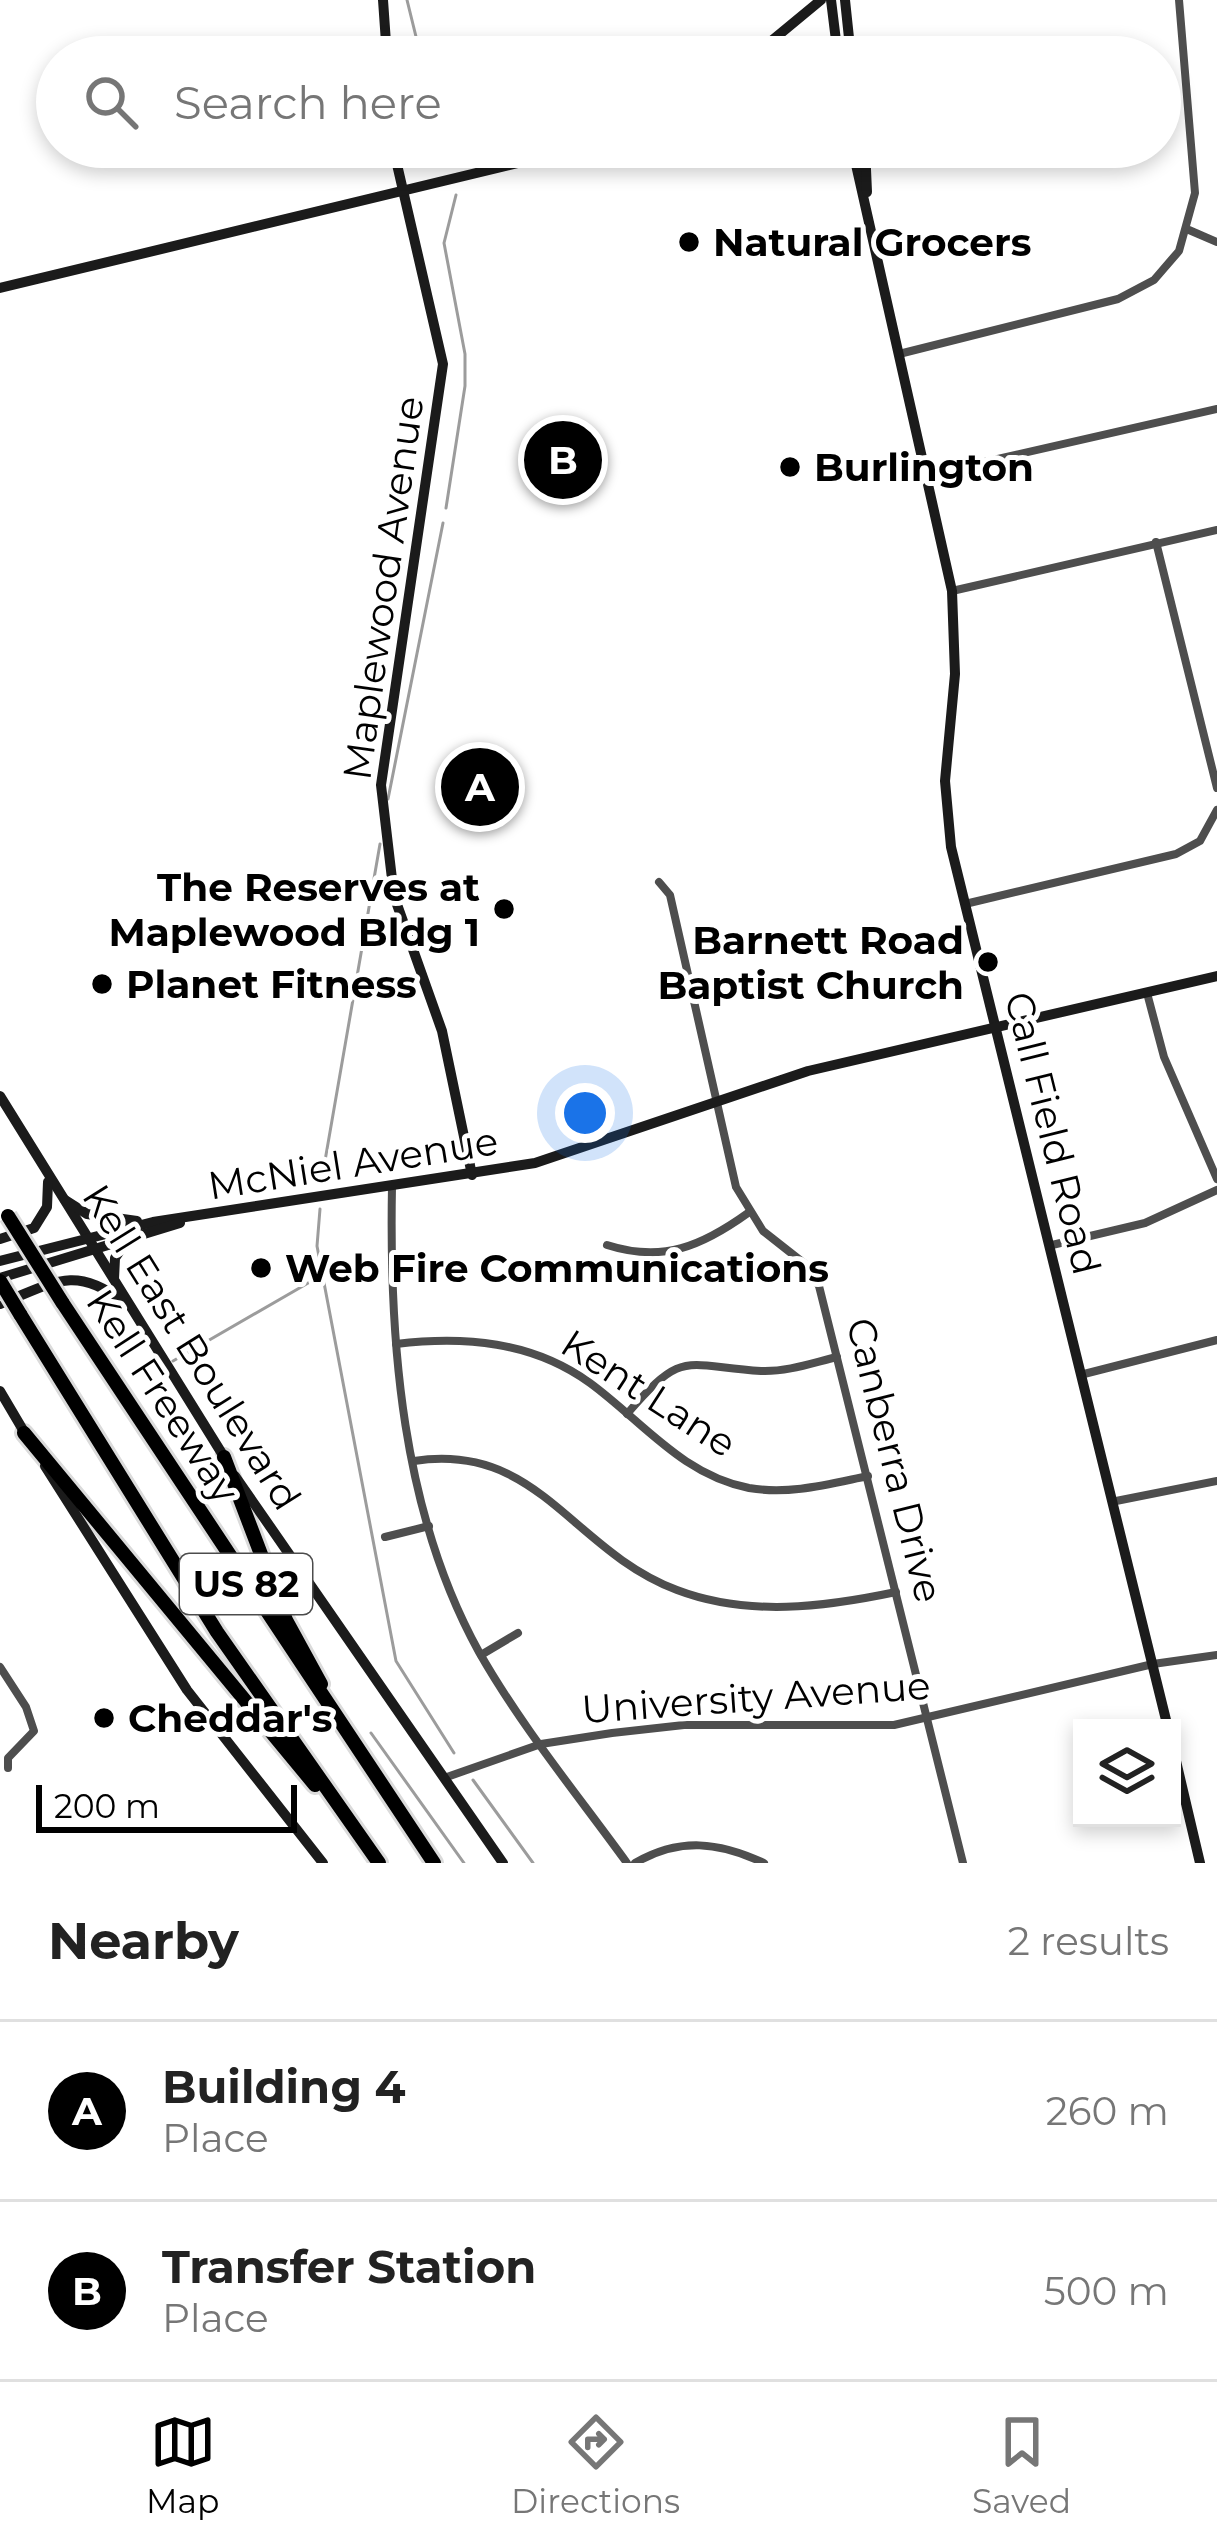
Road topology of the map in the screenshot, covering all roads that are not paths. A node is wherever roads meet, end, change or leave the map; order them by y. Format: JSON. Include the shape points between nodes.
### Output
{"nodes":[{"id":1,"x":383,"y":0,"type":"edge"},
{"id":2,"x":821,"y":0,"type":"edge"},
{"id":3,"x":831,"y":0,"type":"edge"},
{"id":4,"x":845,"y":0,"type":"edge"},
{"id":5,"x":1179,"y":0,"type":"edge"},
{"id":6,"x":386,"y":36,"type":"edge"},
{"id":7,"x":777,"y":36,"type":"edge"},
{"id":8,"x":835,"y":36,"type":"edge"},
{"id":9,"x":849,"y":36,"type":"edge"},
{"id":10,"x":397,"y":168,"type":"edge"},
{"id":11,"x":497,"y":168,"type":"edge"},
{"id":12,"x":858,"y":168,"type":"edge"},
{"id":13,"x":865,"y":168,"type":"edge"},
{"id":14,"x":402,"y":191,"type":"junction"},
{"id":15,"x":866,"y":196,"type":"junction"},
{"id":16,"x":1189,"y":230,"type":"junction"},
{"id":17,"x":1217,"y":242,"type":"edge"},
{"id":18,"x":0,"y":288,"type":"edge"},
{"id":19,"x":899,"y":353,"type":"junction"},
{"id":20,"x":1217,"y":409,"type":"edge"},
{"id":21,"x":926,"y":475,"type":"junction"},
{"id":22,"x":1217,"y":530,"type":"edge"},
{"id":23,"x":1156,"y":542,"type":"junction"},
{"id":24,"x":952,"y":591,"type":"junction"},
{"id":25,"x":1217,"y":788,"type":"edge"},
{"id":26,"x":1217,"y":810,"type":"edge"},
{"id":27,"x":659,"y":882,"type":"dead end"},
{"id":28,"x":963,"y":904,"type":"junction"},
{"id":29,"x":1217,"y":976,"type":"edge"},
{"id":30,"x":1147,"y":993,"type":"junction"},
{"id":31,"x":996,"y":1030,"type":"junction"},
{"id":32,"x":0,"y":1096,"type":"edge"},
{"id":33,"x":715,"y":1102,"type":"junction"},
{"id":34,"x":47,"y":1174,"type":"junction"},
{"id":35,"x":472,"y":1175,"type":"junction"},
{"id":36,"x":1217,"y":1179,"type":"edge"},
{"id":37,"x":392,"y":1186,"type":"junction"},
{"id":38,"x":1217,"y":1190,"type":"edge"},
{"id":39,"x":63,"y":1199,"type":"junction"},
{"id":40,"x":4,"y":1209,"type":"edge"},
{"id":41,"x":748,"y":1213,"type":"junction"},
{"id":42,"x":192,"y":1219,"type":"junction"},
{"id":43,"x":153,"y":1222,"type":"junction"},
{"id":44,"x":86,"y":1237,"type":"junction"},
{"id":45,"x":0,"y":1239,"type":"edge"},
{"id":46,"x":127,"y":1242,"type":"junction"},
{"id":47,"x":608,"y":1245,"type":"dead end"},
{"id":48,"x":1052,"y":1245,"type":"junction"},
{"id":49,"x":94,"y":1251,"type":"junction"},
{"id":50,"x":0,"y":1262,"type":"edge"},
{"id":51,"x":0,"y":1280,"type":"edge"},
{"id":52,"x":117,"y":1288,"type":"junction"},
{"id":53,"x":0,"y":1304,"type":"edge"},
{"id":54,"x":129,"y":1306,"type":"junction"},
{"id":55,"x":1217,"y":1340,"type":"edge"},
{"id":56,"x":396,"y":1344,"type":"junction"},
{"id":57,"x":837,"y":1358,"type":"junction"},
{"id":58,"x":1084,"y":1374,"type":"junction"},
{"id":59,"x":0,"y":1391,"type":"edge"},
{"id":60,"x":627,"y":1414,"type":"junction"},
{"id":61,"x":24,"y":1432,"type":"junction"},
{"id":62,"x":224,"y":1457,"type":"junction"},
{"id":63,"x":414,"y":1461,"type":"junction"},
{"id":64,"x":868,"y":1476,"type":"junction"},
{"id":65,"x":1217,"y":1481,"type":"edge"},
{"id":66,"x":1116,"y":1501,"type":"junction"},
{"id":67,"x":428,"y":1526,"type":"junction"},
{"id":68,"x":385,"y":1537,"type":"dead end"},
{"id":69,"x":896,"y":1592,"type":"junction"},
{"id":70,"x":518,"y":1634,"type":"dead end"},
{"id":71,"x":1217,"y":1654,"type":"edge"},
{"id":72,"x":481,"y":1655,"type":"junction"},
{"id":73,"x":1153,"y":1664,"type":"junction"},
{"id":74,"x":0,"y":1667,"type":"edge"},
{"id":75,"x":928,"y":1718,"type":"junction"},
{"id":76,"x":1166,"y":1719,"type":"edge"},
{"id":77,"x":541,"y":1744,"type":"junction"},
{"id":78,"x":8,"y":1768,"type":"dead end"},
{"id":79,"x":370,"y":1773,"type":"junction"},
{"id":80,"x":442,"y":1778,"type":"junction"},
{"id":81,"x":1181,"y":1782,"type":"edge"},
{"id":82,"x":350,"y":1823,"type":"junction"},
{"id":83,"x":323,"y":1863,"type":"edge"},
{"id":84,"x":377,"y":1863,"type":"edge"},
{"id":85,"x":434,"y":1863,"type":"edge"},
{"id":86,"x":503,"y":1863,"type":"edge"},
{"id":87,"x":631,"y":1863,"type":"edge"},
{"id":88,"x":764,"y":1863,"type":"edge"},
{"id":89,"x":963,"y":1863,"type":"edge"},
{"id":90,"x":1200,"y":1863,"type":"edge"}],
"edges":[{"from":1,"to":6,"type":"main road"},
{"from":2,"to":7,"type":"main road"},
{"from":3,"to":8,"type":"main road"},
{"from":4,"to":9,"type":"main road"},
{"from":5,"to":16,"type":"street","via":[[1195,193]]},
{"from":10,"to":14,"type":"main road","name":"Maplewood Avenue"},
{"from":11,"to":14,"type":"main road"},
{"from":12,"to":15,"type":"main road","name":"Call Field Road"},
{"from":13,"to":15,"type":"main road","name":"Call Field Road"},
{"from":14,"to":18,"type":"main road"},
{"from":14,"to":35,"type":"main road","name":"Maplewood Avenue","via":[[443,364],[381,785],[394,896],[442,1031]]},
{"from":15,"to":19,"type":"main road","name":"Call Field Road"},
{"from":16,"to":17,"type":"street"},
{"from":16,"to":19,"type":"street","via":[[1162,273],[1130,294]]},
{"from":19,"to":21,"type":"main road","name":"Call Field Road"},
{"from":20,"to":21,"type":"street"},
{"from":21,"to":24,"type":"main road","name":"Call Field Road"},
{"from":22,"to":23,"type":"street"},
{"from":23,"to":24,"type":"street"},
{"from":23,"to":25,"type":"street"},
{"from":24,"to":28,"type":"main road","name":"Call Field Road","via":[[956,674],[946,811]]},
{"from":26,"to":28,"type":"street","via":[[1200,841],[1176,854]]},
{"from":27,"to":33,"type":"street","name":"Canberra Drive","via":[[670,895]]},
{"from":28,"to":31,"type":"main road","name":"Call Field Road"},
{"from":29,"to":30,"type":"main road","name":"McNiel Avenue"},
{"from":30,"to":31,"type":"main road","name":"McNiel Avenue"},
{"from":30,"to":36,"type":"street","via":[[1164,1057]]},
{"from":31,"to":33,"type":"main road","name":"McNiel Avenue"},
{"from":31,"to":48,"type":"main road","name":"Call Field Road"},
{"from":32,"to":34,"type":"main road","name":"Kell East Boulevard"},
{"from":33,"to":35,"type":"main road","name":"McNiel Avenue","via":[[553,1159]]},
{"from":33,"to":41,"type":"street","name":"Canberra Drive"},
{"from":34,"to":39,"type":"main road","name":"Kell East Boulevard"},
{"from":34,"to":45,"type":"main road","via":[[44,1216],[34,1228]]},
{"from":35,"to":37,"type":"main road","name":"McNiel Avenue"},
{"from":37,"to":42,"type":"main road","name":"McNiel Avenue"},
{"from":37,"to":56,"type":"street"},
{"from":38,"to":48,"type":"street","via":[[1144,1223]]},
{"from":39,"to":43,"type":"main road","via":[[113,1221]]},
{"from":39,"to":44,"type":"main road","name":"Kell East Boulevard"},
{"from":40,"to":79,"type":"highway","name":"Kell Freeway","number":"US 82","bridge":true},
{"from":41,"to":47,"type":"street","via":[[674,1252],[638,1255]]},
{"from":41,"to":57,"type":"street","name":"Canberra Drive","via":[[815,1277]]},
{"from":42,"to":43,"type":"main road","name":"McNiel Avenue"},
{"from":42,"to":46,"type":"main road","name":"McNiel Avenue"},
{"from":43,"to":44,"type":"main road","name":"McNiel Avenue"},
{"from":44,"to":49,"type":"main road","name":"Kell East Boulevard"},
{"from":44,"to":50,"type":"main road","name":"McNiel Avenue"},
{"from":46,"to":49,"type":"main road","name":"McNiel Avenue"},
{"from":46,"to":52,"type":"main road","via":[[115,1258]]},
{"from":48,"to":58,"type":"main road","name":"Call Field Road"},
{"from":49,"to":51,"type":"main road","name":"McNiel Avenue"},
{"from":49,"to":52,"type":"main road","name":"Kell East Boulevard"},
{"from":51,"to":82,"type":"highway","name":"Kell Freeway","number":"US 82","bridge":true,"via":[[217,1632]]},
{"from":52,"to":54,"type":"main road","name":"Kell East Boulevard"},
{"from":53,"to":54,"type":"main road","via":[[78,1278],[96,1281]]},
{"from":54,"to":62,"type":"main road","name":"Kell East Boulevard"},
{"from":55,"to":58,"type":"street"},
{"from":56,"to":60,"type":"street","name":"Kent Lane","via":[[468,1340],[535,1354],[564,1365]]},
{"from":56,"to":63,"type":"street"},
{"from":57,"to":60,"type":"street","via":[[765,1371],[694,1362],[656,1381]]},
{"from":57,"to":64,"type":"street","name":"Canberra Drive"},
{"from":58,"to":66,"type":"main road","name":"Call Field Road"},
{"from":59,"to":61,"type":"main road"},
{"from":60,"to":64,"type":"street","name":"Kent Lane","via":[[678,1458],[746,1487],[782,1492]]},
{"from":61,"to":82,"type":"highway"},
{"from":61,"to":83,"type":"main road","via":[[188,1690]]},
{"from":62,"to":79,"type":"highway","via":[[286,1620]]},
{"from":62,"to":80,"type":"main road","name":"Kell East Boulevard"},
{"from":63,"to":67,"type":"street"},
{"from":63,"to":69,"type":"street","via":[[467,1458],[521,1477],[608,1552],[709,1599],[829,1606]]},
{"from":64,"to":69,"type":"street","name":"Canberra Drive"},
{"from":65,"to":66,"type":"street"},
{"from":66,"to":73,"type":"main road","name":"Call Field Road"},
{"from":67,"to":68,"type":"street"},
{"from":67,"to":72,"type":"street"},
{"from":69,"to":75,"type":"street","name":"Canberra Drive"},
{"from":70,"to":72,"type":"street"},
{"from":71,"to":73,"type":"street","name":"University Avenue"},
{"from":72,"to":77,"type":"street"},
{"from":73,"to":75,"type":"street","name":"University Avenue"},
{"from":73,"to":76,"type":"main road","name":"Call Field Road"},
{"from":74,"to":78,"type":"street","via":[[34,1731]]},
{"from":75,"to":77,"type":"street","name":"University Avenue","via":[[815,1728],[684,1725]]},
{"from":75,"to":89,"type":"street","name":"Canberra Drive"},
{"from":77,"to":80,"type":"street","name":"University Avenue"},
{"from":77,"to":87,"type":"street"},
{"from":79,"to":85,"type":"highway","name":"Kell Freeway","number":"US 82"},
{"from":80,"to":86,"type":"main road","name":"Kell East Boulevard"},
{"from":81,"to":90,"type":"main road"},
{"from":82,"to":84,"type":"highway","name":"Kell Freeway","number":"US 82"},
{"from":87,"to":88,"type":"street","via":[[698,1843]]}]}
